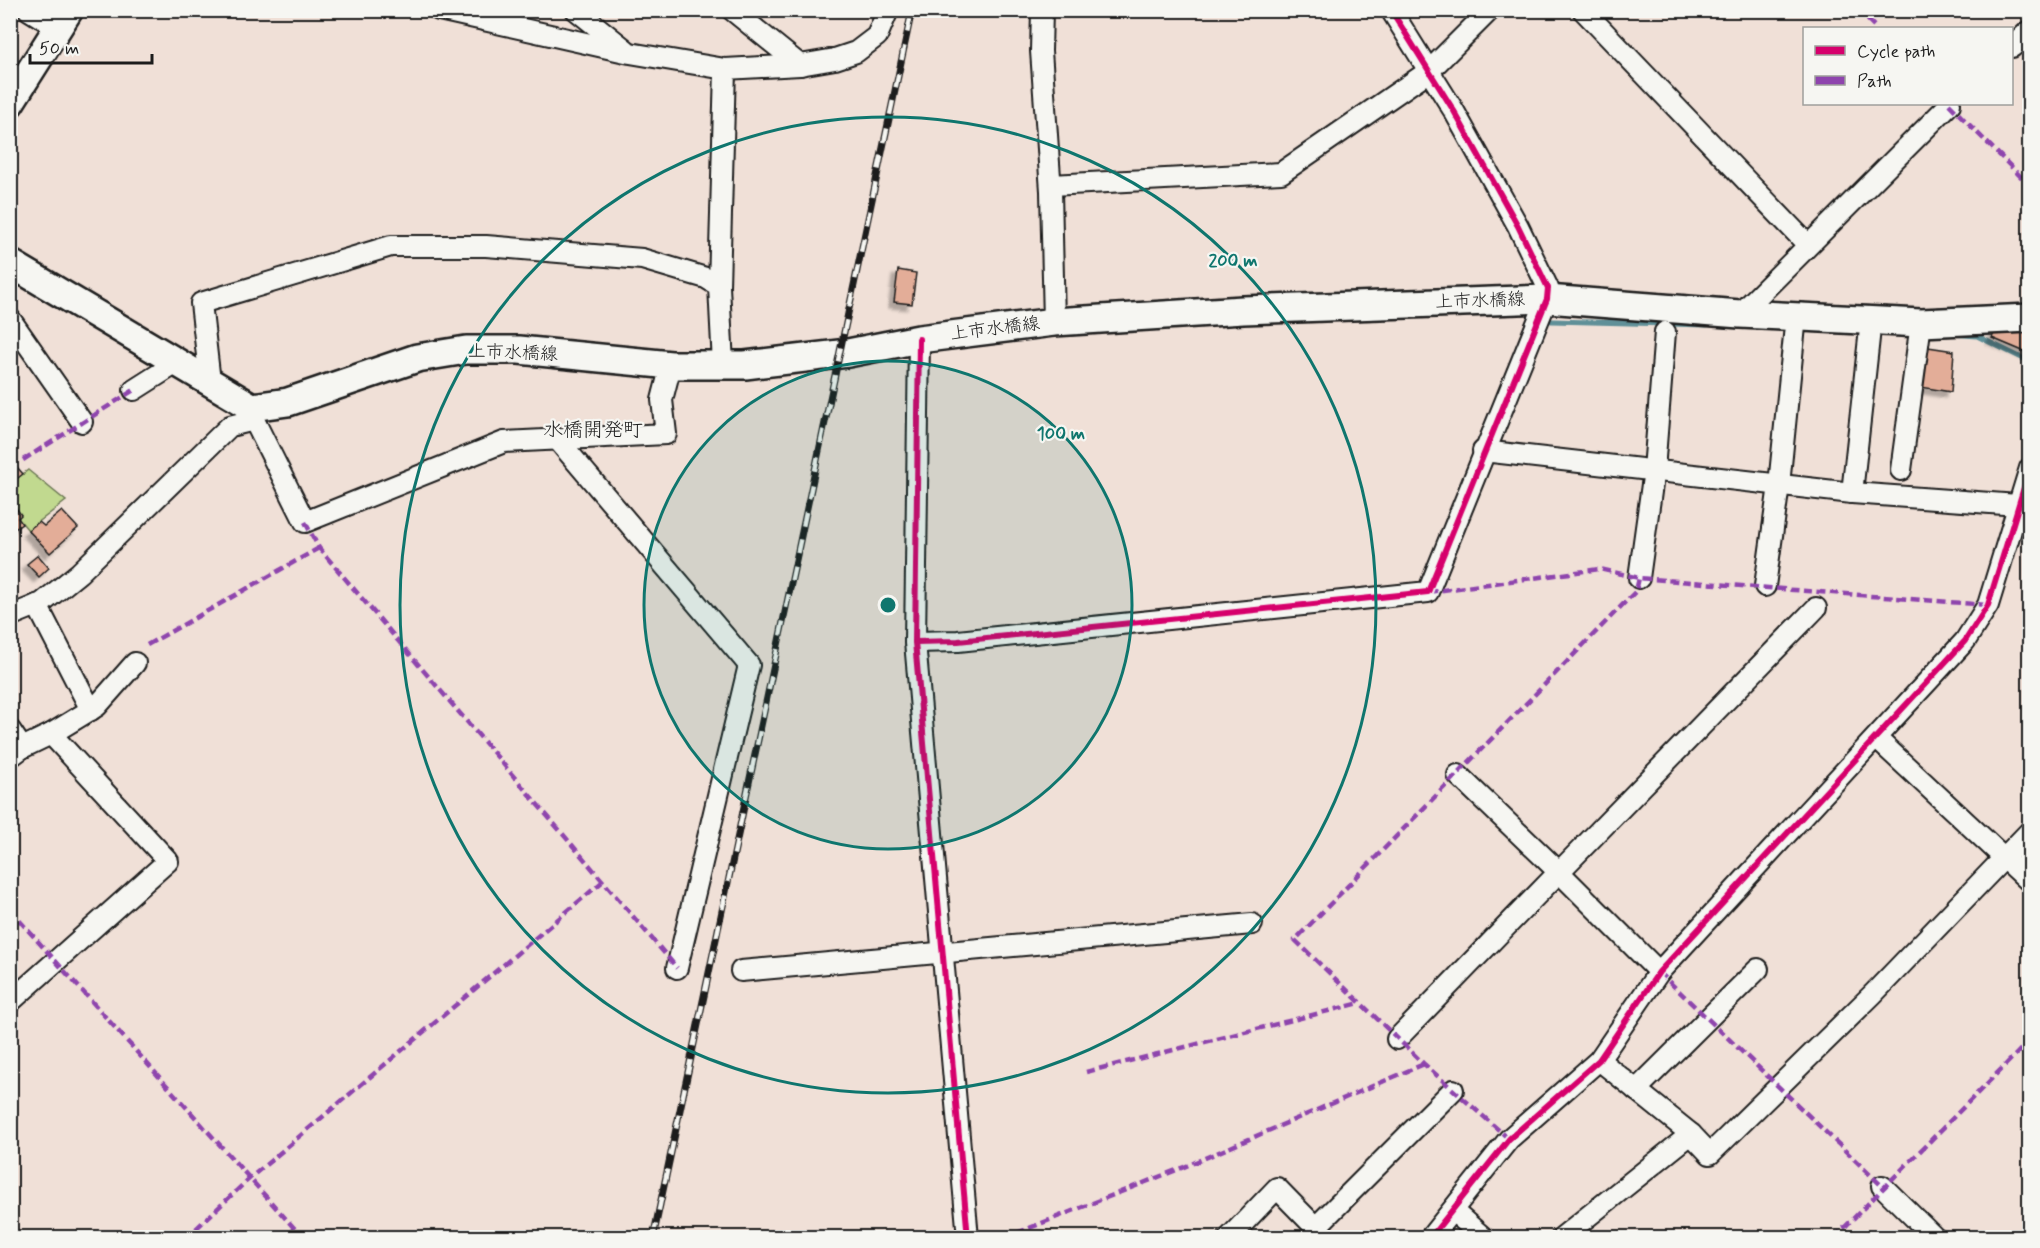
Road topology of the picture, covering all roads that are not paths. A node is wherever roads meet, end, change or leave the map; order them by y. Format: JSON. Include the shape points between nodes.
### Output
{"nodes":[{"id":1,"x":29,"y":10,"type":"edge"},
{"id":2,"x":576,"y":10,"type":"edge"},
{"id":3,"x":732,"y":10,"type":"edge"},
{"id":4,"x":1042,"y":10,"type":"edge"},
{"id":5,"x":1392,"y":10,"type":"edge"},
{"id":6,"x":1490,"y":10,"type":"edge"},
{"id":7,"x":1583,"y":10,"type":"edge"},
{"id":8,"x":444,"y":11,"type":"edge"},
{"id":9,"x":885,"y":12,"type":"edge"},
{"id":10,"x":64,"y":20,"type":"edge"},
{"id":11,"x":2030,"y":30,"type":"edge"},
{"id":12,"x":2013,"y":46,"type":"edge"},
{"id":13,"x":630,"y":53,"type":"junction"},
{"id":14,"x":800,"y":65,"type":"junction"},
{"id":15,"x":724,"y":69,"type":"junction"},
{"id":16,"x":1429,"y":71,"type":"junction"},
{"id":17,"x":10,"y":103,"type":"edge"},
{"id":18,"x":1949,"y":105,"type":"edge"},
{"id":19,"x":1051,"y":184,"type":"junction"},
{"id":20,"x":1808,"y":245,"type":"junction"},
{"id":21,"x":10,"y":262,"type":"edge"},
{"id":22,"x":719,"y":285,"type":"junction"},
{"id":23,"x":1546,"y":299,"type":"junction"},
{"id":24,"x":1740,"y":314,"type":"junction"},
{"id":25,"x":1796,"y":316,"type":"junction"},
{"id":26,"x":2030,"y":318,"type":"edge"},
{"id":27,"x":10,"y":319,"type":"edge"},
{"id":28,"x":1871,"y":320,"type":"junction"},
{"id":29,"x":1054,"y":322,"type":"junction"},
{"id":30,"x":1921,"y":322,"type":"junction"},
{"id":31,"x":1665,"y":332,"type":"dead end"},
{"id":32,"x":919,"y":339,"type":"junction"},
{"id":33,"x":178,"y":362,"type":"junction"},
{"id":34,"x":671,"y":365,"type":"junction"},
{"id":35,"x":723,"y":365,"type":"junction"},
{"id":36,"x":210,"y":382,"type":"junction"},
{"id":37,"x":134,"y":390,"type":"dead end"},
{"id":38,"x":253,"y":413,"type":"junction"},
{"id":39,"x":82,"y":422,"type":"dead end"},
{"id":40,"x":557,"y":439,"type":"junction"},
{"id":41,"x":1483,"y":451,"type":"junction"},
{"id":42,"x":2030,"y":468,"type":"edge"},
{"id":43,"x":1654,"y":470,"type":"junction"},
{"id":44,"x":1901,"y":470,"type":"dead end"},
{"id":45,"x":1779,"y":484,"type":"junction"},
{"id":46,"x":1852,"y":493,"type":"junction"},
{"id":47,"x":2023,"y":498,"type":"edge"},
{"id":48,"x":1639,"y":578,"type":"dead end"},
{"id":49,"x":1765,"y":586,"type":"dead end"},
{"id":50,"x":36,"y":605,"type":"junction"},
{"id":51,"x":1816,"y":608,"type":"dead end"},
{"id":52,"x":10,"y":616,"type":"edge"},
{"id":53,"x":915,"y":642,"type":"junction"},
{"id":54,"x":135,"y":663,"type":"dead end"},
{"id":55,"x":92,"y":710,"type":"junction"},
{"id":56,"x":10,"y":730,"type":"edge"},
{"id":57,"x":51,"y":734,"type":"junction"},
{"id":58,"x":1876,"y":738,"type":"junction"},
{"id":59,"x":16,"y":752,"type":"edge"},
{"id":60,"x":1458,"y":775,"type":"dead end"},
{"id":61,"x":2030,"y":831,"type":"edge"},
{"id":62,"x":2004,"y":857,"type":"junction"},
{"id":63,"x":1559,"y":872,"type":"junction"},
{"id":64,"x":2030,"y":882,"type":"edge"},
{"id":65,"x":1252,"y":924,"type":"dead end"},
{"id":66,"x":943,"y":952,"type":"junction"},
{"id":67,"x":677,"y":968,"type":"dead end"},
{"id":68,"x":1758,"y":969,"type":"dead end"},
{"id":69,"x":741,"y":970,"type":"dead end"},
{"id":70,"x":1659,"y":972,"type":"junction"},
{"id":71,"x":10,"y":1002,"type":"edge"},
{"id":72,"x":1397,"y":1039,"type":"dead end"},
{"id":73,"x":1599,"y":1060,"type":"junction"},
{"id":74,"x":1453,"y":1090,"type":"dead end"},
{"id":75,"x":1636,"y":1090,"type":"junction"},
{"id":76,"x":1691,"y":1134,"type":"junction"},
{"id":77,"x":1882,"y":1186,"type":"dead end"},
{"id":78,"x":1453,"y":1211,"type":"junction"},
{"id":79,"x":1321,"y":1232,"type":"edge"},
{"id":80,"x":968,"y":1238,"type":"edge"},
{"id":81,"x":1229,"y":1238,"type":"edge"},
{"id":82,"x":1430,"y":1238,"type":"edge"},
{"id":83,"x":1484,"y":1238,"type":"edge"},
{"id":84,"x":1561,"y":1238,"type":"edge"},
{"id":85,"x":1935,"y":1238,"type":"edge"}],
"edges":[{"from":1,"to":10,"type":"street"},
{"from":2,"to":13,"type":"street"},
{"from":3,"to":14,"type":"street"},
{"from":4,"to":19,"type":"street","via":[[1041,51]]},
{"from":5,"to":16,"type":"street"},
{"from":6,"to":16,"type":"street"},
{"from":7,"to":20,"type":"street"},
{"from":8,"to":13,"type":"street"},
{"from":9,"to":14,"type":"street","via":[[877,36],[856,52]]},
{"from":10,"to":17,"type":"main road"},
{"from":11,"to":12,"type":"street"},
{"from":13,"to":15,"type":"street"},
{"from":14,"to":15,"type":"street"},
{"from":15,"to":22,"type":"street"},
{"from":16,"to":19,"type":"street","via":[[1281,173]]},
{"from":16,"to":23,"type":"street","via":[[1518,226],[1548,288]]},
{"from":18,"to":20,"type":"street"},
{"from":19,"to":29,"type":"street"},
{"from":20,"to":24,"type":"street"},
{"from":21,"to":33,"type":"main road"},
{"from":22,"to":35,"type":"street"},
{"from":22,"to":36,"type":"street","via":[[642,260],[486,246],[391,246],[201,303]]},
{"from":23,"to":24,"type":"main road","name":"上市水橋線"},
{"from":23,"to":29,"type":"main road","name":"上市水橋線"},
{"from":23,"to":41,"type":"street"},
{"from":24,"to":25,"type":"main road","name":"上市水橋線"},
{"from":25,"to":28,"type":"main road","name":"上市水橋線"},
{"from":25,"to":45,"type":"street"},
{"from":26,"to":30,"type":"main road","name":"上市水橋線"},
{"from":27,"to":39,"type":"street"},
{"from":28,"to":30,"type":"main road","name":"上市水橋線"},
{"from":28,"to":46,"type":"street"},
{"from":29,"to":32,"type":"main road","name":"上市水橋線"},
{"from":30,"to":44,"type":"street"},
{"from":31,"to":43,"type":"street"},
{"from":32,"to":35,"type":"main road","name":"上市水橋線","via":[[848,353]]},
{"from":32,"to":53,"type":"street"},
{"from":33,"to":36,"type":"main road"},
{"from":33,"to":37,"type":"street"},
{"from":34,"to":35,"type":"main road","name":"上市水橋線"},
{"from":34,"to":38,"type":"main road","name":"上市水橋線","via":[[519,350],[466,350],[417,358]]},
{"from":34,"to":40,"type":"street","via":[[662,400],[666,434]]},
{"from":36,"to":38,"type":"main road"},
{"from":38,"to":40,"type":"street","via":[[305,522],[504,442]]},
{"from":38,"to":50,"type":"street","via":[[230,426],[80,573]]},
{"from":40,"to":67,"type":"street","via":[[749,665]]},
{"from":41,"to":43,"type":"street"},
{"from":41,"to":53,"type":"street","via":[[1428,592],[958,641]]},
{"from":42,"to":47,"type":"street"},
{"from":43,"to":45,"type":"street"},
{"from":43,"to":48,"type":"street"},
{"from":45,"to":46,"type":"street"},
{"from":45,"to":49,"type":"street"},
{"from":46,"to":47,"type":"street"},
{"from":47,"to":58,"type":"street","via":[[1988,605],[1965,641]]},
{"from":50,"to":52,"type":"street"},
{"from":50,"to":55,"type":"street"},
{"from":51,"to":63,"type":"street"},
{"from":53,"to":66,"type":"street"},
{"from":54,"to":55,"type":"street"},
{"from":55,"to":57,"type":"street"},
{"from":56,"to":59,"type":"street"},
{"from":57,"to":59,"type":"street"},
{"from":57,"to":71,"type":"street","via":[[168,861]]},
{"from":58,"to":62,"type":"street"},
{"from":58,"to":70,"type":"street"},
{"from":60,"to":63,"type":"street"},
{"from":61,"to":62,"type":"street"},
{"from":62,"to":64,"type":"street"},
{"from":62,"to":76,"type":"street","via":[[1873,994],[1710,1154]]},
{"from":63,"to":70,"type":"street"},
{"from":63,"to":72,"type":"street"},
{"from":65,"to":66,"type":"street"},
{"from":66,"to":69,"type":"street"},
{"from":66,"to":80,"type":"street"},
{"from":68,"to":75,"type":"street"},
{"from":70,"to":73,"type":"street"},
{"from":73,"to":75,"type":"street"},
{"from":73,"to":78,"type":"street","via":[[1509,1139]]},
{"from":74,"to":79,"type":"street"},
{"from":75,"to":76,"type":"street"},
{"from":76,"to":84,"type":"street"},
{"from":77,"to":85,"type":"street"},
{"from":78,"to":82,"type":"street"},
{"from":78,"to":83,"type":"street"},
{"from":79,"to":81,"type":"street","via":[[1277,1188]]}]}
